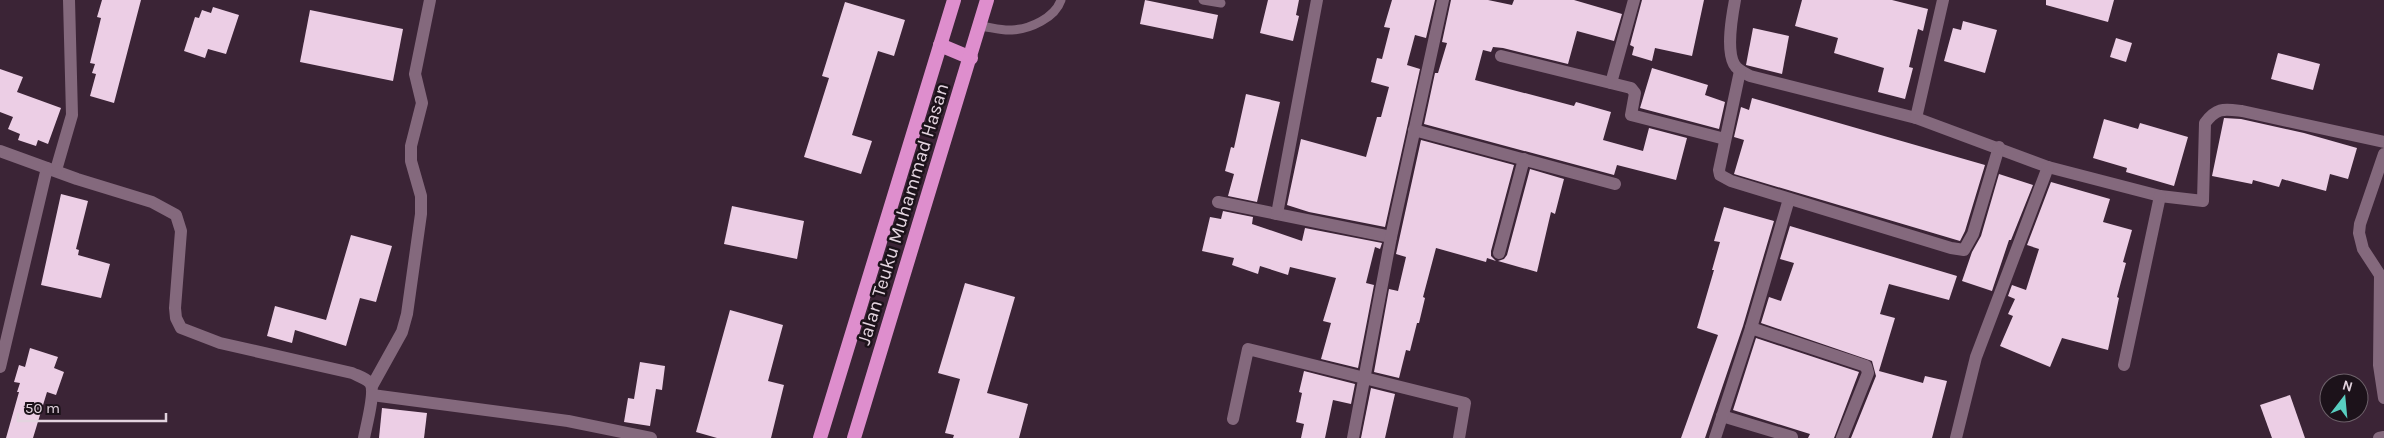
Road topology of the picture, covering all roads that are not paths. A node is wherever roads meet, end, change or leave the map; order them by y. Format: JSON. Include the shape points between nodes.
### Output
{"nodes":[{"id":1,"x":69,"y":0,"type":"edge"},
{"id":2,"x":430,"y":0,"type":"edge"},
{"id":3,"x":954,"y":0,"type":"edge"},
{"id":4,"x":987,"y":0,"type":"edge"},
{"id":5,"x":1061,"y":0,"type":"edge"},
{"id":6,"x":1203,"y":0,"type":"edge"},
{"id":7,"x":1317,"y":0,"type":"edge"},
{"id":8,"x":1443,"y":0,"type":"edge"},
{"id":9,"x":1634,"y":0,"type":"edge"},
{"id":10,"x":1735,"y":0,"type":"edge"},
{"id":11,"x":1943,"y":0,"type":"edge"},
{"id":12,"x":1220,"y":3,"type":"dead end"},
{"id":13,"x":980,"y":26,"type":"junction"},
{"id":14,"x":940,"y":45,"type":"junction"},
{"id":15,"x":1501,"y":56,"type":"dead end"},
{"id":16,"x":971,"y":58,"type":"junction"},
{"id":17,"x":1740,"y":71,"type":"junction"},
{"id":18,"x":1611,"y":83,"type":"junction"},
{"id":19,"x":1916,"y":118,"type":"junction"},
{"id":20,"x":1414,"y":130,"type":"junction"},
{"id":21,"x":1726,"y":139,"type":"junction"},
{"id":22,"x":2384,"y":142,"type":"edge"},
{"id":23,"x":1999,"y":147,"type":"junction"},
{"id":24,"x":0,"y":151,"type":"edge"},
{"id":25,"x":2384,"y":154,"type":"edge"},
{"id":26,"x":1524,"y":159,"type":"junction"},
{"id":27,"x":2048,"y":167,"type":"junction"},
{"id":28,"x":52,"y":169,"type":"junction"},
{"id":29,"x":1615,"y":184,"type":"dead end"},
{"id":30,"x":2160,"y":196,"type":"junction"},
{"id":31,"x":1789,"y":199,"type":"junction"},
{"id":32,"x":1218,"y":202,"type":"dead end"},
{"id":33,"x":1277,"y":214,"type":"junction"},
{"id":34,"x":1391,"y":236,"type":"junction"},
{"id":35,"x":1499,"y":253,"type":"dead end"},
{"id":36,"x":1751,"y":328,"type":"junction"},
{"id":37,"x":2382,"y":364,"type":"edge"},
{"id":38,"x":2124,"y":365,"type":"dead end"},
{"id":39,"x":0,"y":367,"type":"edge"},
{"id":40,"x":1365,"y":378,"type":"junction"},
{"id":41,"x":372,"y":391,"type":"junction"},
{"id":42,"x":2384,"y":398,"type":"edge"},
{"id":43,"x":1722,"y":416,"type":"junction"},
{"id":44,"x":1233,"y":419,"type":"dead end"},
{"id":45,"x":2384,"y":436,"type":"edge"},
{"id":46,"x":1792,"y":437,"type":"edge"},
{"id":47,"x":364,"y":438,"type":"edge"},
{"id":48,"x":651,"y":438,"type":"edge"},
{"id":49,"x":820,"y":438,"type":"edge"},
{"id":50,"x":854,"y":438,"type":"edge"},
{"id":51,"x":1353,"y":438,"type":"edge"},
{"id":52,"x":1459,"y":438,"type":"edge"},
{"id":53,"x":1715,"y":438,"type":"edge"},
{"id":54,"x":1842,"y":438,"type":"edge"},
{"id":55,"x":1956,"y":438,"type":"edge"},
{"id":56,"x":2379,"y":438,"type":"edge"}],
"edges":[{"from":1,"to":28,"type":"street","via":[[72,115]]},
{"from":2,"to":41,"type":"street","via":[[415,74],[422,103],[411,146],[411,161],[421,214],[409,305],[402,332]]},
{"from":3,"to":14,"type":"highway","name":"Jalan Teuku Muhammad Hasan"},
{"from":4,"to":13,"type":"highway","name":"Jalan Teuku Muhammad Hasan"},
{"from":5,"to":13,"type":"lane","via":[[1054,11],[1033,25],[1011,30]]},
{"from":6,"to":12,"type":"lane"},
{"from":7,"to":33,"type":"street"},
{"from":8,"to":20,"type":"street"},
{"from":9,"to":18,"type":"street"},
{"from":10,"to":17,"type":"street","via":[[1732,55]]},
{"from":11,"to":19,"type":"street"},
{"from":13,"to":16,"type":"highway","name":"Jalan Teuku Muhammad Hasan"},
{"from":14,"to":16,"type":"highway"},
{"from":14,"to":49,"type":"highway","name":"Jalan Teuku Muhammad Hasan"},
{"from":15,"to":18,"type":"street"},
{"from":16,"to":50,"type":"highway","name":"Jalan Teuku Muhammad Hasan"},
{"from":17,"to":19,"type":"street"},
{"from":17,"to":21,"type":"street"},
{"from":18,"to":21,"type":"street","via":[[1635,91],[1631,115]]},
{"from":19,"to":23,"type":"street"},
{"from":20,"to":26,"type":"street"},
{"from":20,"to":34,"type":"street"},
{"from":21,"to":31,"type":"street","via":[[1720,175],[1731,182]]},
{"from":22,"to":30,"type":"street","via":[[2224,109],[2212,113],[2205,123],[2203,201]]},
{"from":23,"to":27,"type":"street"},
{"from":23,"to":31,"type":"street","via":[[1973,234],[1964,250]]},
{"from":24,"to":28,"type":"street"},
{"from":25,"to":37,"type":"street","via":[[2360,224],[2363,249],[2380,275]]},
{"from":26,"to":29,"type":"street"},
{"from":26,"to":35,"type":"street"},
{"from":27,"to":30,"type":"street"},
{"from":27,"to":55,"type":"street","via":[[1976,357]]},
{"from":28,"to":39,"type":"street"},
{"from":28,"to":41,"type":"street","via":[[152,202],[176,216],[181,231],[175,308],[181,328],[220,342],[352,373],[368,380]]},
{"from":30,"to":38,"type":"street"},
{"from":31,"to":36,"type":"street"},
{"from":32,"to":33,"type":"street"},
{"from":33,"to":34,"type":"street"},
{"from":34,"to":40,"type":"street"},
{"from":36,"to":43,"type":"street"},
{"from":36,"to":54,"type":"street","via":[[1866,366],[1868,372]]},
{"from":37,"to":42,"type":"street"},
{"from":40,"to":44,"type":"street","via":[[1248,349]]},
{"from":40,"to":51,"type":"street"},
{"from":40,"to":52,"type":"street","via":[[1465,403]]},
{"from":41,"to":47,"type":"street"},
{"from":41,"to":48,"type":"street","via":[[568,421]]},
{"from":43,"to":46,"type":"street"},
{"from":43,"to":53,"type":"street"},
{"from":45,"to":56,"type":"street"}]}
